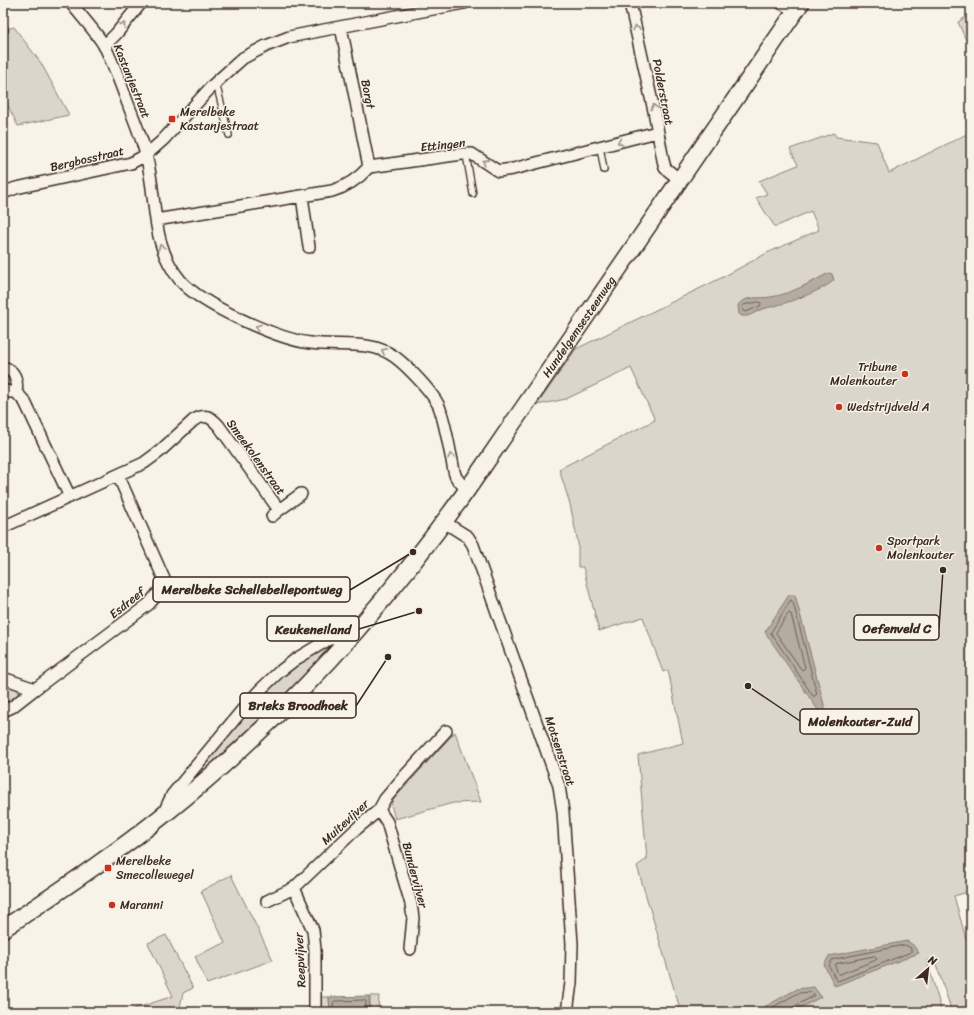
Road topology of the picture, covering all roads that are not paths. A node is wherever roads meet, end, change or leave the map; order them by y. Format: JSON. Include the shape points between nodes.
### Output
{"nodes":[{"id":1,"x":71,"y":3,"type":"edge"},
{"id":2,"x":141,"y":3,"type":"edge"},
{"id":3,"x":464,"y":3,"type":"edge"},
{"id":4,"x":630,"y":3,"type":"edge"},
{"id":5,"x":780,"y":3,"type":"edge"},
{"id":6,"x":798,"y":7,"type":"edge"},
{"id":7,"x":3,"y":23,"type":"edge"},
{"id":8,"x":340,"y":26,"type":"junction"},
{"id":9,"x":5,"y":30,"type":"dead end"},
{"id":10,"x":104,"y":46,"type":"junction"},
{"id":11,"x":216,"y":83,"type":"junction"},
{"id":12,"x":657,"y":132,"type":"junction"},
{"id":13,"x":229,"y":135,"type":"dead end"},
{"id":14,"x":600,"y":147,"type":"junction"},
{"id":15,"x":466,"y":154,"type":"junction"},
{"id":16,"x":146,"y":155,"type":"junction"},
{"id":17,"x":369,"y":167,"type":"junction"},
{"id":18,"x":604,"y":170,"type":"dead end"},
{"id":19,"x":680,"y":180,"type":"junction"},
{"id":20,"x":3,"y":193,"type":"edge"},
{"id":21,"x":473,"y":194,"type":"dead end"},
{"id":22,"x":302,"y":196,"type":"junction"},
{"id":23,"x":156,"y":220,"type":"junction"},
{"id":24,"x":310,"y":247,"type":"dead end"},
{"id":25,"x":3,"y":367,"type":"edge"},
{"id":26,"x":3,"y":390,"type":"edge"},
{"id":27,"x":16,"y":392,"type":"junction"},
{"id":28,"x":118,"y":475,"type":"junction"},
{"id":29,"x":467,"y":490,"type":"junction"},
{"id":30,"x":301,"y":494,"type":"dead end"},
{"id":31,"x":70,"y":497,"type":"junction"},
{"id":32,"x":444,"y":522,"type":"junction"},
{"id":33,"x":3,"y":527,"type":"edge"},
{"id":34,"x":346,"y":643,"type":"junction"},
{"id":35,"x":3,"y":678,"type":"edge"},
{"id":36,"x":35,"y":689,"type":"junction"},
{"id":37,"x":3,"y":711,"type":"edge"},
{"id":38,"x":446,"y":731,"type":"dead end"},
{"id":39,"x":379,"y":810,"type":"junction"},
{"id":40,"x":166,"y":814,"type":"junction"},
{"id":41,"x":294,"y":888,"type":"junction"},
{"id":42,"x":267,"y":901,"type":"dead end"},
{"id":43,"x":3,"y":929,"type":"edge"},
{"id":44,"x":410,"y":949,"type":"dead end"},
{"id":45,"x":315,"y":1012,"type":"edge"},
{"id":46,"x":567,"y":1012,"type":"edge"}],
"edges":[{"from":1,"to":10,"type":"street","name":"Kastanjestraat"},
{"from":10,"to":2,"type":"street","one_way":true},
{"from":3,"to":8,"type":"street","name":"Bergbosstraat"},
{"from":12,"to":4,"type":"street","name":"Polderstraat","one_way":true},
{"from":5,"to":6,"type":"street"},
{"from":6,"to":19,"type":"main road","name":"Hundelgemsesteenweg"},
{"from":7,"to":9,"type":"lane"},
{"from":8,"to":11,"type":"street","name":"Bergbosstraat","via":[[289,37],[266,46],[243,58]]},
{"from":8,"to":17,"type":"street","name":"Borgt"},
{"from":10,"to":16,"type":"street","name":"Kastanjestraat","via":[[121,83]]},
{"from":11,"to":13,"type":"lane"},
{"from":11,"to":16,"type":"street","name":"Bergbosstraat"},
{"from":12,"to":14,"type":"street","name":"Ettingen","one_way":true},
{"from":12,"to":19,"type":"street","name":"Polderstraat","via":[[665,168]]},
{"from":14,"to":15,"type":"street","name":"Ettingen","one_way":true,"via":[[498,171],[472,154]]},
{"from":14,"to":18,"type":"lane"},
{"from":15,"to":17,"type":"street","name":"Ettingen"},
{"from":15,"to":21,"type":"lane"},
{"from":16,"to":20,"type":"street","name":"Bergbosstraat","via":[[131,162]]},
{"from":16,"to":23,"type":"street","name":"Kastanjestraat"},
{"from":17,"to":22,"type":"street","via":[[340,189]]},
{"from":19,"to":29,"type":"main road","name":"Hundelgemsesteenweg"},
{"from":22,"to":23,"type":"street"},
{"from":22,"to":24,"type":"street"},
{"from":29,"to":23,"type":"street","name":"Kastanjestraat","one_way":true,"via":[[456,476],[440,407],[428,390],[396,358],[374,347],[309,343],[292,339],[262,329],[224,311],[188,288],[173,271],[159,242]]},
{"from":25,"to":27,"type":"street","via":[[13,372],[17,385]]},
{"from":26,"to":27,"type":"street"},
{"from":27,"to":31,"type":"street","via":[[25,402]]},
{"from":28,"to":30,"type":"street","name":"Smeekolenstraat","via":[[144,463],[194,420],[200,416],[207,416],[219,426],[275,513]]},
{"from":28,"to":31,"type":"street","name":"Smeekolenstraat"},
{"from":28,"to":36,"type":"street","name":"Esdreef","via":[[164,579],[162,588],[149,604]]},
{"from":29,"to":32,"type":"main road","name":"Hundelgemsesteenweg"},
{"from":31,"to":33,"type":"street","name":"Smeekolenstraat"},
{"from":32,"to":34,"type":"main road","name":"Hundelgemsesteenweg"},
{"from":32,"to":46,"type":"street","name":"Motsenstraat","via":[[468,537],[473,545],[558,786],[563,812],[572,944]]},
{"from":34,"to":40,"type":"main road","name":"Hundelgemsesteenweg","via":[[268,724]]},
{"from":34,"to":40,"type":"street","via":[[331,638],[296,659],[265,685],[172,795]]},
{"from":35,"to":36,"type":"street"},
{"from":36,"to":37,"type":"street","name":"Esdreef"},
{"from":38,"to":39,"type":"street","name":"Muitevijver","via":[[385,799]]},
{"from":39,"to":41,"type":"street","name":"Muitevijver"},
{"from":39,"to":44,"type":"street","name":"Bundervijver","via":[[387,822],[411,904],[413,918]]},
{"from":40,"to":43,"type":"main road","name":"Hundelgemsesteenweg"},
{"from":41,"to":42,"type":"street","name":"Muitevijver"},
{"from":41,"to":45,"type":"street","name":"Reepvijver","via":[[313,930]]}]}
